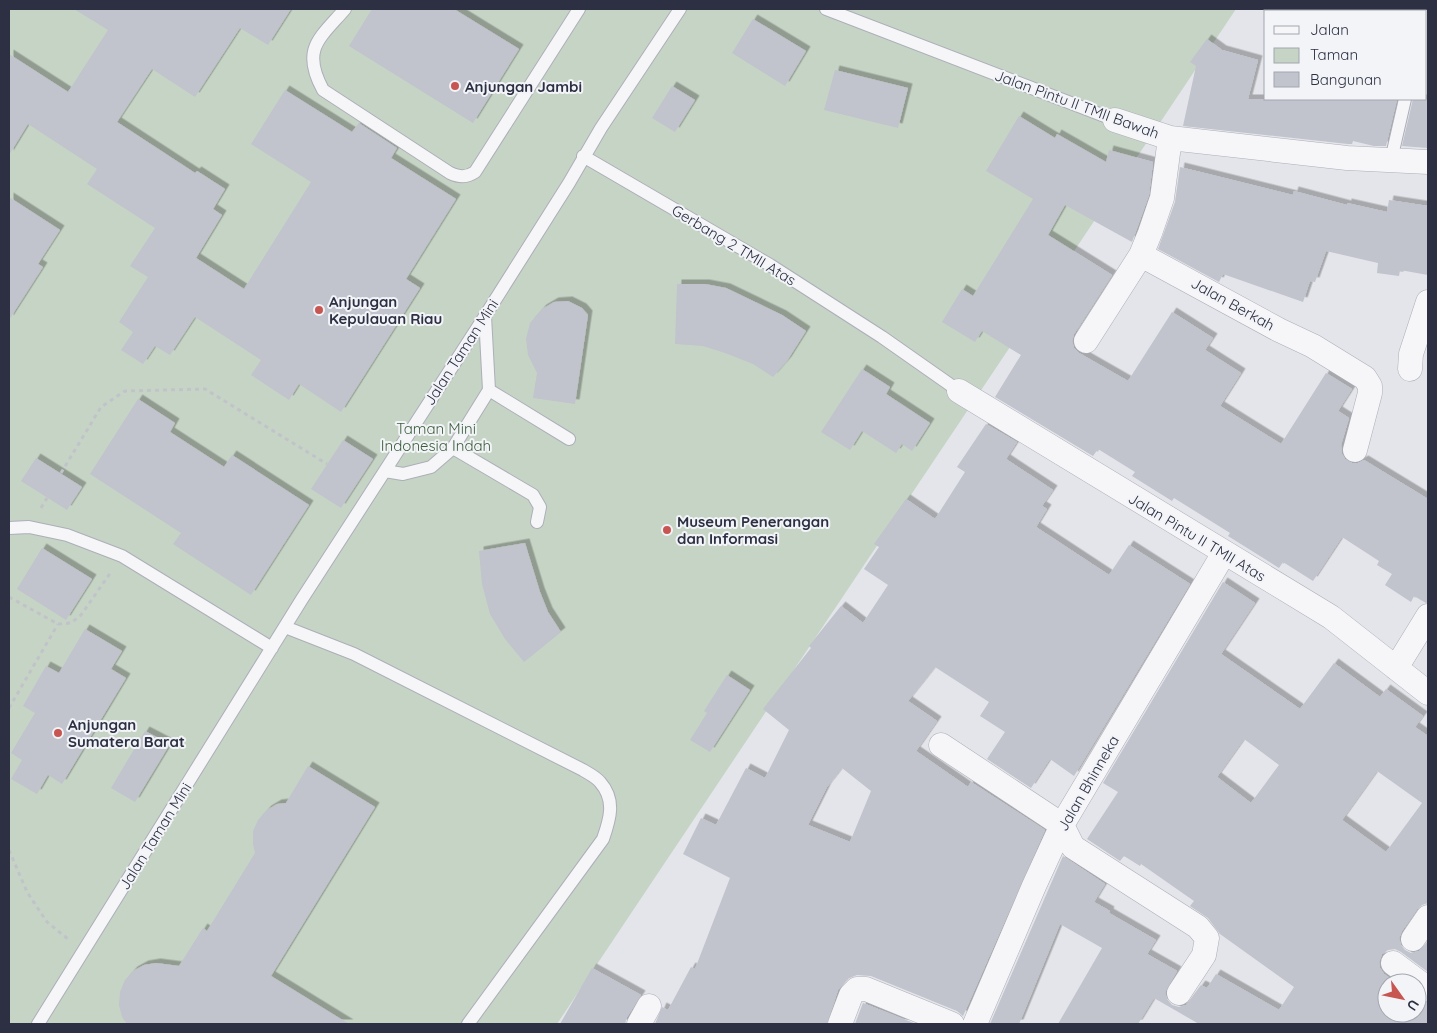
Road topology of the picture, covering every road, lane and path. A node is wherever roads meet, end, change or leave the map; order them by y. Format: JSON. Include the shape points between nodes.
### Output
{"nodes":[{"id":1,"x":345,"y":9,"type":"edge"},
{"id":2,"x":579,"y":9,"type":"edge"},
{"id":3,"x":680,"y":9,"type":"edge"},
{"id":4,"x":826,"y":9,"type":"edge"},
{"id":5,"x":1406,"y":100,"type":"edge"},
{"id":6,"x":1115,"y":120,"type":"joint"},
{"id":7,"x":1170,"y":138,"type":"junction"},
{"id":8,"x":583,"y":156,"type":"junction"},
{"id":9,"x":1391,"y":160,"type":"junction"},
{"id":10,"x":1428,"y":162,"type":"edge"},
{"id":11,"x":1140,"y":254,"type":"junction"},
{"id":12,"x":1428,"y":302,"type":"edge"},
{"id":13,"x":485,"y":316,"type":"junction"},
{"id":14,"x":1086,"y":341,"type":"dead end"},
{"id":15,"x":1410,"y":369,"type":"dead end"},
{"id":16,"x":488,"y":390,"type":"junction"},
{"id":17,"x":959,"y":391,"type":"joint"},
{"id":18,"x":569,"y":439,"type":"dead end"},
{"id":19,"x":453,"y":448,"type":"junction"},
{"id":20,"x":1354,"y":450,"type":"dead end"},
{"id":21,"x":327,"y":464,"type":"dead end"},
{"id":22,"x":384,"y":471,"type":"junction"},
{"id":23,"x":62,"y":473,"type":"dead end"},
{"id":24,"x":537,"y":522,"type":"dead end"},
{"id":25,"x":9,"y":528,"type":"edge"},
{"id":26,"x":1224,"y":554,"type":"junction"},
{"id":27,"x":122,"y":556,"type":"junction"},
{"id":28,"x":9,"y":597,"type":"edge"},
{"id":29,"x":1428,"y":616,"type":"edge"},
{"id":30,"x":58,"y":624,"type":"junction"},
{"id":31,"x":285,"y":627,"type":"junction"},
{"id":32,"x":272,"y":648,"type":"junction"},
{"id":33,"x":1396,"y":668,"type":"junction"},
{"id":34,"x":1428,"y":693,"type":"edge"},
{"id":35,"x":9,"y":708,"type":"edge"},
{"id":36,"x":942,"y":745,"type":"dead end"},
{"id":37,"x":1062,"y":825,"type":"junction"},
{"id":38,"x":9,"y":850,"type":"edge"},
{"id":39,"x":1428,"y":917,"type":"edge"},
{"id":40,"x":1413,"y":939,"type":"dead end"},
{"id":41,"x":83,"y":951,"type":"junction"},
{"id":42,"x":1393,"y":964,"type":"dead end"},
{"id":43,"x":1428,"y":990,"type":"edge"},
{"id":44,"x":1179,"y":993,"type":"dead end"},
{"id":45,"x":38,"y":1024,"type":"edge"},
{"id":46,"x":468,"y":1024,"type":"edge"},
{"id":47,"x":840,"y":1024,"type":"edge"},
{"id":48,"x":952,"y":1024,"type":"edge"},
{"id":49,"x":975,"y":1024,"type":"edge"}],
"edges":[{"from":1,"to":2,"type":"lane","via":[[316,43],[312,57],[323,90],[457,176],[470,176],[475,172]]},
{"from":3,"to":8,"type":"lane","name":"Jalan Taman Mini"},
{"from":4,"to":6,"type":"lane","name":"Jalan Pintu II TMII Bawah"},
{"from":5,"to":9,"type":"lane"},
{"from":6,"to":7,"type":"street","name":"Jalan Pintu II TMII Bawah"},
{"from":7,"to":9,"type":"street","name":"Jalan Pintu II TMII Bawah"},
{"from":7,"to":11,"type":"street","via":[[1162,198]]},
{"from":8,"to":13,"type":"lane","name":"Jalan Taman Mini"},
{"from":8,"to":17,"type":"lane","name":"Gerbang 2 TMII Atas","via":[[770,265]]},
{"from":9,"to":10,"type":"street","name":"Jalan Pintu II TMII Bawah"},
{"from":11,"to":14,"type":"street"},
{"from":11,"to":20,"type":"street","name":"Jalan Berkah","via":[[1314,346],[1365,378],[1370,393]]},
{"from":12,"to":15,"type":"street","via":[[1411,354]]},
{"from":13,"to":16,"type":"lane"},
{"from":13,"to":22,"type":"lane","name":"Jalan Taman Mini"},
{"from":16,"to":18,"type":"lane"},
{"from":16,"to":19,"type":"lane"},
{"from":17,"to":26,"type":"street","name":"Jalan Pintu II TMII Atas"},
{"from":19,"to":22,"type":"lane","via":[[431,467],[403,474]]},
{"from":19,"to":24,"type":"lane","via":[[533,495],[540,507]]},
{"from":21,"to":23,"type":"path","via":[[205,389],[125,391],[102,407]]},
{"from":22,"to":31,"type":"lane","name":"Jalan Taman Mini"},
{"from":25,"to":27,"type":"lane","via":[[29,527],[67,535]]},
{"from":26,"to":33,"type":"street","name":"Jalan Pintu II TMII Atas","via":[[1331,618]]},
{"from":26,"to":37,"type":"street","name":"Jalan Bhinneka"},
{"from":27,"to":30,"type":"path","via":[[81,615],[70,623]]},
{"from":27,"to":32,"type":"lane"},
{"from":28,"to":30,"type":"path"},
{"from":29,"to":33,"type":"street"},
{"from":30,"to":35,"type":"path"},
{"from":31,"to":32,"type":"lane","name":"Jalan Taman Mini"},
{"from":31,"to":46,"type":"lane","via":[[354,654],[583,770],[600,781],[610,800],[610,819],[603,839]]},
{"from":32,"to":41,"type":"lane","name":"Jalan Taman Mini"},
{"from":33,"to":34,"type":"street","name":"Jalan Pintu II TMII Atas"},
{"from":36,"to":37,"type":"street"},
{"from":37,"to":44,"type":"street","via":[[1073,847],[1198,927],[1207,938],[1204,955]]},
{"from":37,"to":49,"type":"street","name":"Jalan Bhinneka"},
{"from":38,"to":41,"type":"path","via":[[27,892],[47,922]]},
{"from":39,"to":40,"type":"street"},
{"from":41,"to":45,"type":"lane","name":"Jalan Taman Mini"},
{"from":42,"to":43,"type":"street"},
{"from":47,"to":48,"type":"street","via":[[851,994],[857,989],[866,989]]}]}
